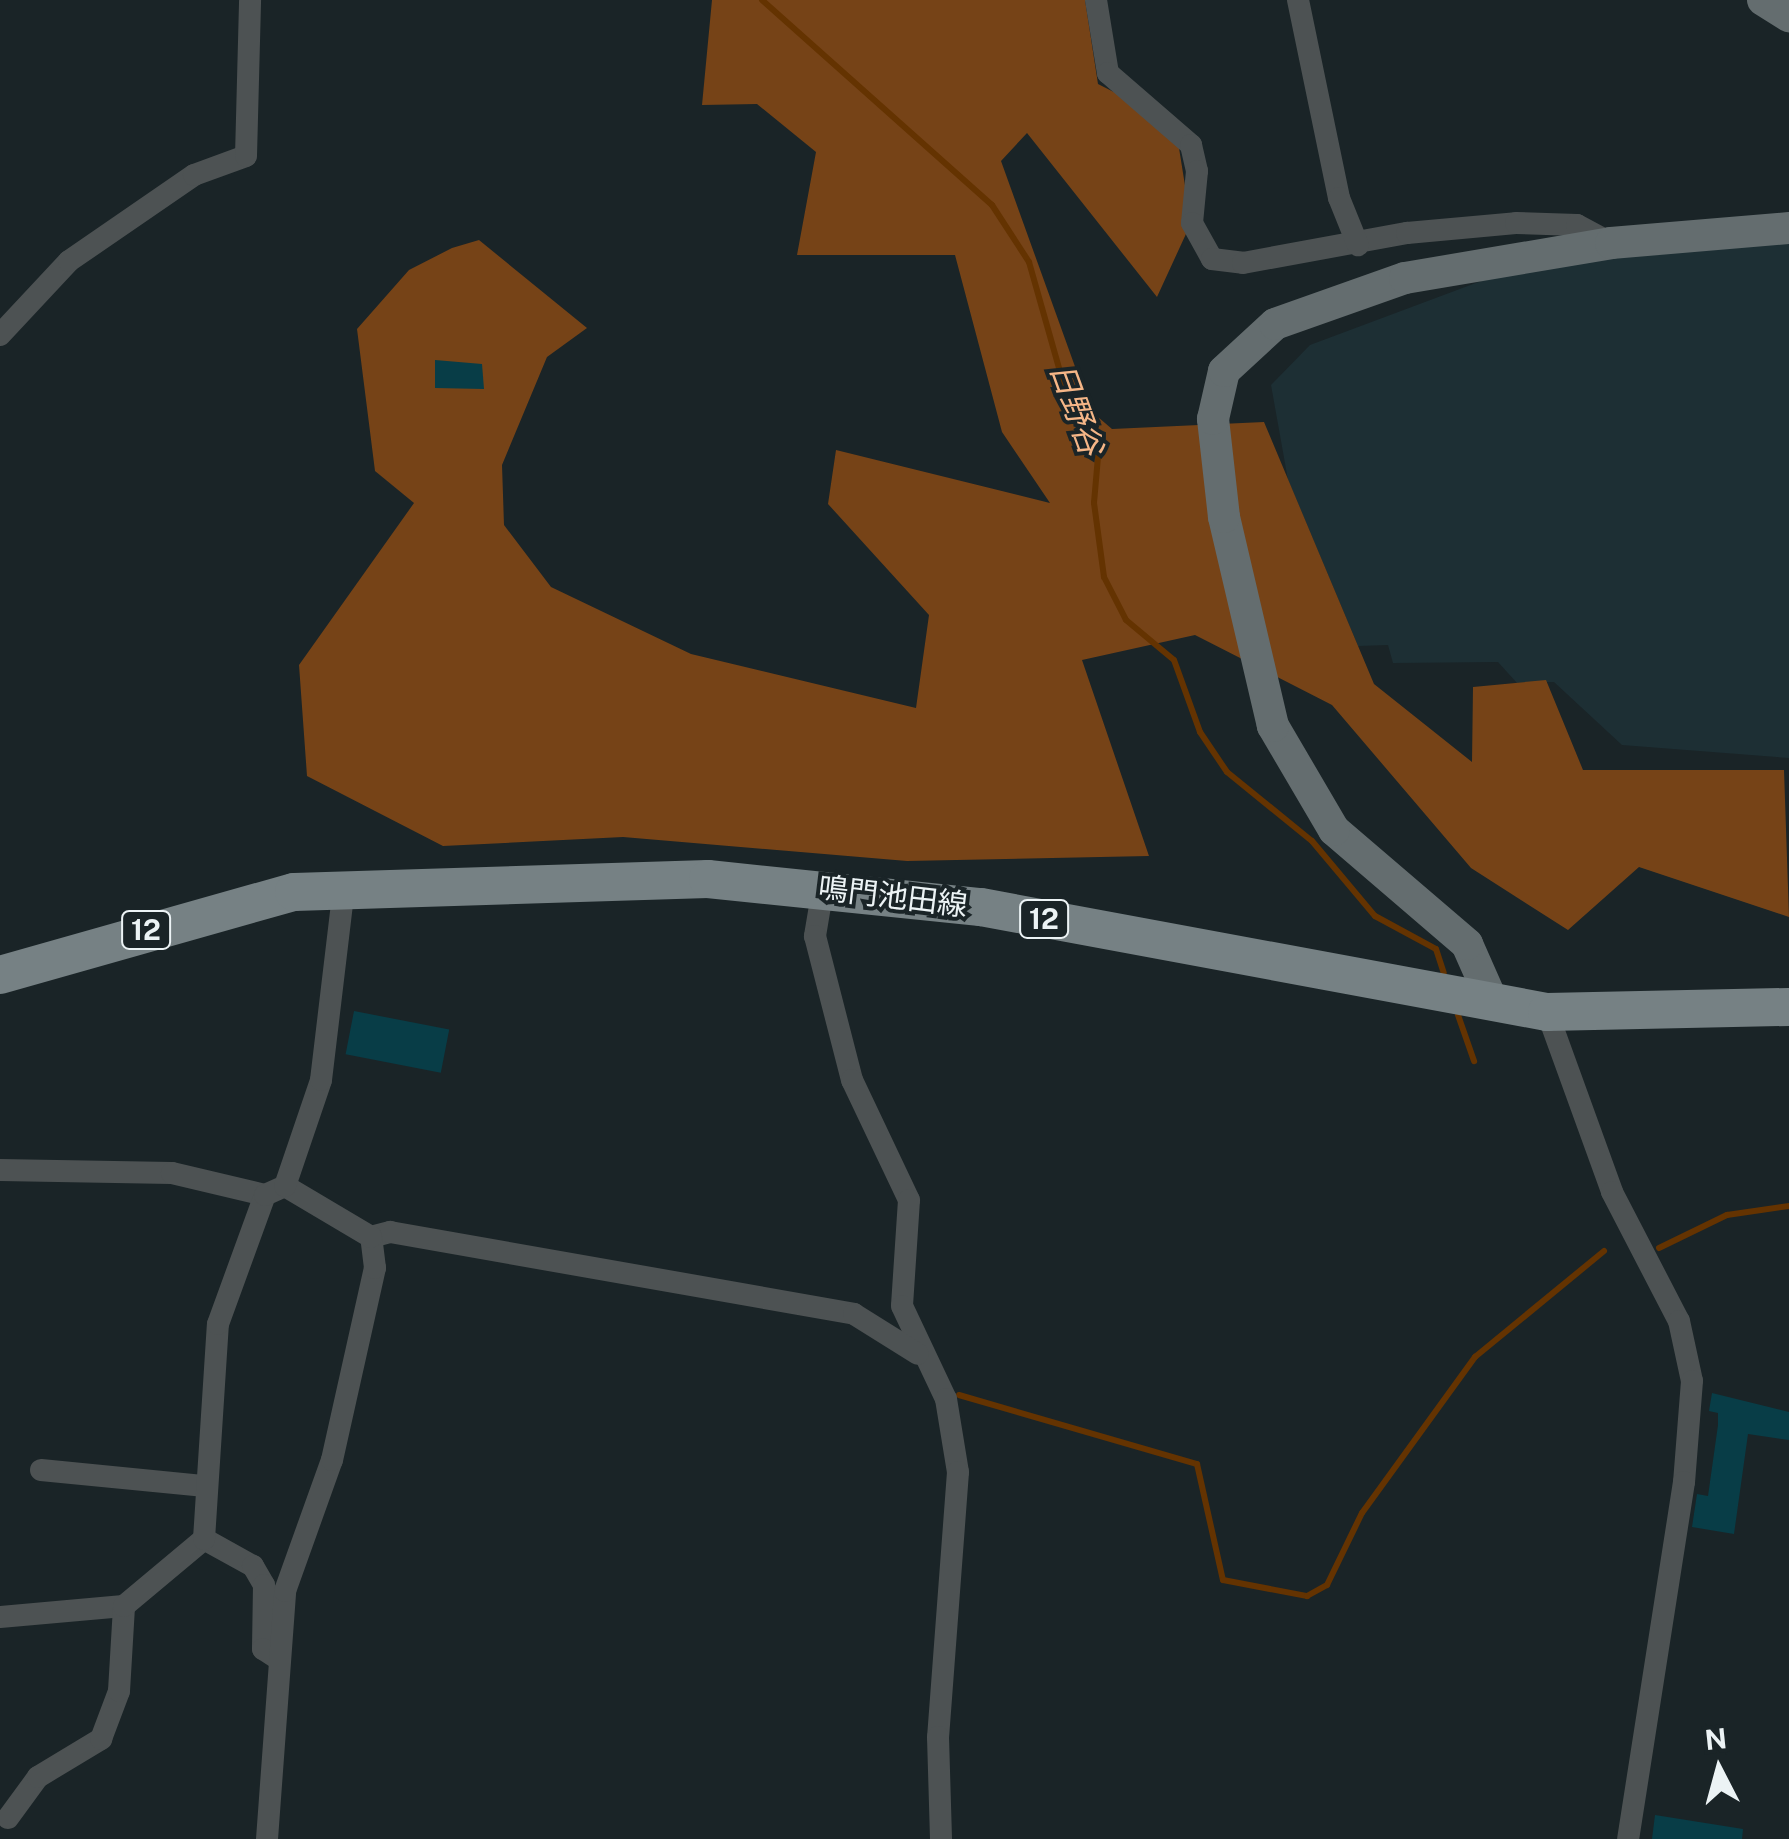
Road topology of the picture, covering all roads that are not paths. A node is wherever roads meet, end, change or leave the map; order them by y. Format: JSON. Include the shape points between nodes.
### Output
{"nodes":[{"id":1,"x":250,"y":0,"type":"edge"},
{"id":2,"x":1096,"y":0,"type":"edge"},
{"id":3,"x":1298,"y":0,"type":"edge"},
{"id":4,"x":1763,"y":0,"type":"edge"},
{"id":5,"x":1789,"y":16,"type":"edge"},
{"id":6,"x":1789,"y":228,"type":"edge"},
{"id":7,"x":1612,"y":243,"type":"junction"},
{"id":8,"x":1358,"y":245,"type":"junction"},
{"id":9,"x":0,"y":336,"type":"edge"},
{"id":10,"x":344,"y":886,"type":"junction"},
{"id":11,"x":823,"y":888,"type":"junction"},
{"id":12,"x":0,"y":974,"type":"edge"},
{"id":13,"x":1493,"y":1003,"type":"junction"},
{"id":14,"x":1789,"y":1007,"type":"edge"},
{"id":15,"x":1547,"y":1012,"type":"junction"},
{"id":16,"x":0,"y":1170,"type":"edge"},
{"id":17,"x":275,"y":1191,"type":"junction"},
{"id":18,"x":370,"y":1236,"type":"junction"},
{"id":19,"x":920,"y":1356,"type":"junction"},
{"id":20,"x":41,"y":1470,"type":"dead end"},
{"id":21,"x":205,"y":1486,"type":"junction"},
{"id":22,"x":204,"y":1539,"type":"junction"},
{"id":23,"x":124,"y":1606,"type":"junction"},
{"id":24,"x":0,"y":1617,"type":"edge"},
{"id":25,"x":277,"y":1658,"type":"junction"},
{"id":26,"x":6,"y":1820,"type":"edge"},
{"id":27,"x":267,"y":1839,"type":"edge"},
{"id":28,"x":942,"y":1839,"type":"edge"},
{"id":29,"x":1628,"y":1839,"type":"edge"}],
"edges":[{"from":1,"to":9,"type":"street","via":[[246,156],[194,175],[69,261]]},
{"from":2,"to":8,"type":"street","via":[[1108,73],[1191,145],[1197,170],[1192,223],[1212,259],[1243,263]]},
{"from":3,"to":8,"type":"street","via":[[1336,155],[1339,198]]},
{"from":4,"to":5,"type":"street"},
{"from":6,"to":7,"type":"street"},
{"from":7,"to":8,"type":"street","via":[[1578,225],[1516,223]]},
{"from":7,"to":13,"type":"street","via":[[1405,278],[1291,317],[1224,371],[1213,418],[1240,610],[1273,726],[1334,830],[1467,944]]},
{"from":10,"to":11,"type":"main road","name":"鳴門池田線","number":"12","via":[[708,879]]},
{"from":10,"to":12,"type":"main road","name":"鳴門池田線","number":"12","via":[[227,907]]},
{"from":10,"to":17,"type":"street","via":[[321,1080]]},
{"from":11,"to":13,"type":"main road","name":"鳴門池田線","number":"12","via":[[981,907]]},
{"from":11,"to":19,"type":"street","via":[[815,936],[852,1080],[909,1200],[902,1306]]},
{"from":13,"to":15,"type":"main road","name":"鳴門池田線","number":"12"},
{"from":14,"to":15,"type":"main road","name":"鳴門池田線","number":"12"},
{"from":15,"to":29,"type":"street","via":[[1612,1192],[1679,1321],[1692,1381],[1684,1482]]},
{"from":16,"to":17,"type":"street","via":[[172,1174]]},
{"from":17,"to":18,"type":"street"},
{"from":17,"to":21,"type":"street","via":[[218,1324]]},
{"from":18,"to":19,"type":"street","via":[[390,1232],[854,1314]]},
{"from":18,"to":25,"type":"street","via":[[376,1268],[332,1460],[285,1590]]},
{"from":19,"to":28,"type":"street","via":[[946,1399],[958,1472],[938,1737]]},
{"from":20,"to":21,"type":"street"},
{"from":21,"to":22,"type":"street"},
{"from":22,"to":23,"type":"street"},
{"from":22,"to":25,"type":"street","via":[[254,1566],[264,1585],[264,1649]]},
{"from":23,"to":24,"type":"street"},
{"from":23,"to":26,"type":"street","via":[[113,1720],[84,1756],[38,1777]]},
{"from":25,"to":27,"type":"street"}]}
